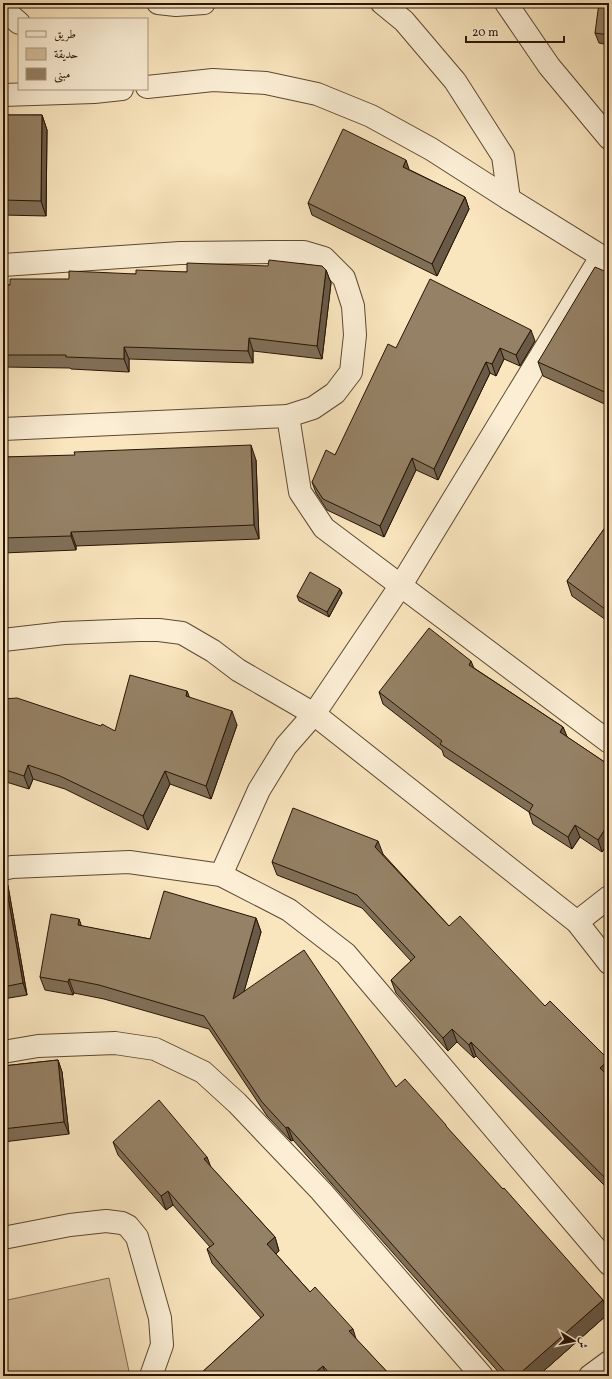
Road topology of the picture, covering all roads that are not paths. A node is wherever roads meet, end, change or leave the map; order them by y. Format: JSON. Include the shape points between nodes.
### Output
{"nodes":[{"id":1,"x":158,"y":3,"type":"edge"},
{"id":2,"x":204,"y":3,"type":"edge"},
{"id":3,"x":382,"y":3,"type":"edge"},
{"id":4,"x":506,"y":3,"type":"edge"},
{"id":5,"x":3,"y":9,"type":"edge"},
{"id":6,"x":18,"y":22,"type":"edge"},
{"id":7,"x":148,"y":87,"type":"edge"},
{"id":8,"x":92,"y":90,"type":"edge"},
{"id":9,"x":3,"y":95,"type":"edge"},
{"id":10,"x":609,"y":138,"type":"edge"},
{"id":11,"x":509,"y":199,"type":"junction"},
{"id":12,"x":605,"y":259,"type":"edge"},
{"id":13,"x":3,"y":264,"type":"edge"},
{"id":14,"x":288,"y":416,"type":"junction"},
{"id":15,"x":3,"y":429,"type":"edge"},
{"id":16,"x":401,"y":585,"type":"junction"},
{"id":17,"x":3,"y":640,"type":"edge"},
{"id":18,"x":314,"y":714,"type":"junction"},
{"id":19,"x":609,"y":742,"type":"edge"},
{"id":20,"x":3,"y":869,"type":"edge"},
{"id":21,"x":221,"y":875,"type":"junction"},
{"id":22,"x":609,"y":897,"type":"edge"},
{"id":23,"x":578,"y":922,"type":"junction"},
{"id":24,"x":609,"y":963,"type":"edge"},
{"id":25,"x":3,"y":1052,"type":"edge"},
{"id":26,"x":3,"y":1238,"type":"edge"},
{"id":27,"x":609,"y":1264,"type":"edge"},
{"id":28,"x":609,"y":1362,"type":"edge"},
{"id":29,"x":151,"y":1376,"type":"edge"},
{"id":30,"x":482,"y":1376,"type":"edge"},
{"id":31,"x":590,"y":1376,"type":"edge"}],
"edges":[{"from":1,"to":2,"type":"street"},
{"from":3,"to":11,"type":"street","via":[[404,21],[459,87],[503,156]]},
{"from":4,"to":10,"type":"street","via":[[549,66]]},
{"from":5,"to":6,"type":"street"},
{"from":7,"to":11,"type":"street","via":[[212,80],[266,83],[318,94],[371,116],[430,149]]},
{"from":8,"to":9,"type":"street"},
{"from":11,"to":12,"type":"street"},
{"from":12,"to":16,"type":"street"},
{"from":13,"to":14,"type":"street","via":[[180,253],[304,252],[324,258],[344,278],[353,306],[355,335],[351,372],[335,393],[313,408]]},
{"from":14,"to":15,"type":"street"},
{"from":14,"to":16,"type":"street","via":[[300,492],[324,528]]},
{"from":16,"to":18,"type":"street"},
{"from":16,"to":19,"type":"street"},
{"from":17,"to":18,"type":"street","via":[[64,633],[139,630],[182,633]]},
{"from":18,"to":21,"type":"street","via":[[286,746],[259,790]]},
{"from":18,"to":23,"type":"street"},
{"from":20,"to":21,"type":"street","via":[[129,862]]},
{"from":21,"to":27,"type":"street","via":[[289,910],[346,954]]},
{"from":22,"to":23,"type":"street"},
{"from":23,"to":24,"type":"street"},
{"from":25,"to":30,"type":"street","via":[[38,1046],[115,1043],[155,1049],[203,1072],[237,1103],[321,1191]]},
{"from":26,"to":29,"type":"street","via":[[106,1220],[128,1226],[137,1237],[160,1318],[162,1345]]},
{"from":28,"to":31,"type":"street"}]}
